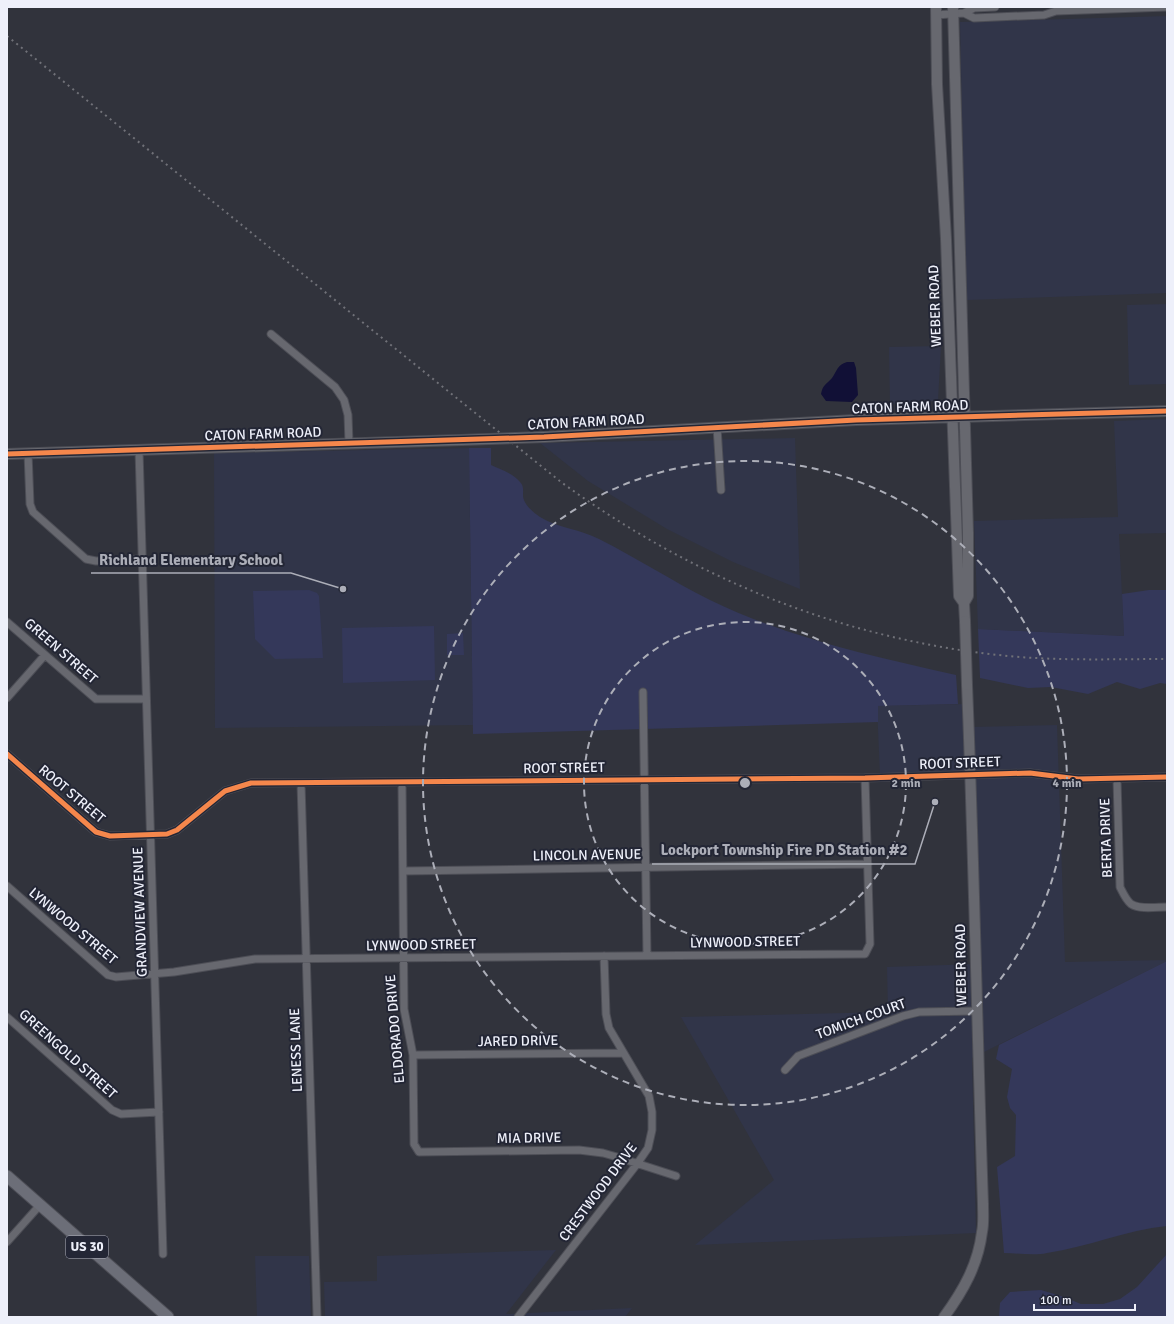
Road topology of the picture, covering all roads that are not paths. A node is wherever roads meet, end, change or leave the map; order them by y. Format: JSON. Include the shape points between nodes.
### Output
{"nodes":[{"id":1,"x":995,"y":7,"type":"edge"},
{"id":2,"x":1048,"y":7,"type":"edge"},
{"id":3,"x":1167,"y":7,"type":"edge"},
{"id":4,"x":953,"y":10,"type":"edge"},
{"id":5,"x":936,"y":11,"type":"edge"},
{"id":6,"x":1056,"y":11,"type":"junction"},
{"id":7,"x":964,"y":13,"type":"junction"},
{"id":8,"x":271,"y":334,"type":"dead end"},
{"id":9,"x":1167,"y":411,"type":"edge"},
{"id":10,"x":952,"y":417,"type":"junction"},
{"id":11,"x":965,"y":417,"type":"junction"},
{"id":12,"x":717,"y":427,"type":"junction"},
{"id":13,"x":349,"y":443,"type":"junction"},
{"id":14,"x":139,"y":450,"type":"junction"},
{"id":15,"x":28,"y":453,"type":"junction"},
{"id":16,"x":7,"y":454,"type":"edge"},
{"id":17,"x":720,"y":490,"type":"dead end"},
{"id":18,"x":142,"y":559,"type":"junction"},
{"id":19,"x":964,"y":603,"type":"junction"},
{"id":20,"x":7,"y":622,"type":"edge"},
{"id":21,"x":44,"y":655,"type":"junction"},
{"id":22,"x":643,"y":692,"type":"dead end"},
{"id":23,"x":7,"y":698,"type":"edge"},
{"id":24,"x":146,"y":699,"type":"junction"},
{"id":25,"x":7,"y":754,"type":"edge"},
{"id":26,"x":971,"y":775,"type":"junction"},
{"id":27,"x":1167,"y":777,"type":"edge"},
{"id":28,"x":865,"y":778,"type":"junction"},
{"id":29,"x":644,"y":779,"type":"junction"},
{"id":30,"x":1118,"y":779,"type":"junction"},
{"id":31,"x":402,"y":782,"type":"junction"},
{"id":32,"x":301,"y":783,"type":"junction"},
{"id":33,"x":150,"y":835,"type":"junction"},
{"id":34,"x":868,"y":864,"type":"junction"},
{"id":35,"x":646,"y":867,"type":"junction"},
{"id":36,"x":403,"y":871,"type":"junction"},
{"id":37,"x":7,"y":886,"type":"edge"},
{"id":38,"x":1167,"y":907,"type":"edge"},
{"id":39,"x":604,"y":956,"type":"junction"},
{"id":40,"x":647,"y":956,"type":"junction"},
{"id":41,"x":306,"y":959,"type":"junction"},
{"id":42,"x":403,"y":959,"type":"junction"},
{"id":43,"x":155,"y":973,"type":"junction"},
{"id":44,"x":976,"y":1011,"type":"junction"},
{"id":45,"x":8,"y":1019,"type":"edge"},
{"id":46,"x":623,"y":1053,"type":"junction"},
{"id":47,"x":413,"y":1055,"type":"junction"},
{"id":48,"x":785,"y":1070,"type":"dead end"},
{"id":49,"x":159,"y":1112,"type":"junction"},
{"id":50,"x":419,"y":1152,"type":"joint"},
{"id":51,"x":637,"y":1164,"type":"junction"},
{"id":52,"x":7,"y":1176,"type":"edge"},
{"id":53,"x":676,"y":1176,"type":"dead end"},
{"id":54,"x":40,"y":1205,"type":"junction"},
{"id":55,"x":7,"y":1242,"type":"edge"},
{"id":56,"x":164,"y":1254,"type":"dead end"},
{"id":57,"x":168,"y":1317,"type":"edge"},
{"id":58,"x":317,"y":1317,"type":"edge"},
{"id":59,"x":518,"y":1317,"type":"edge"},
{"id":60,"x":944,"y":1317,"type":"edge"}],
"edges":[{"from":1,"to":7,"type":"street","via":[[974,8]]},
{"from":2,"to":6,"type":"street"},
{"from":3,"to":6,"type":"street"},
{"from":4,"to":5,"type":"street"},
{"from":4,"to":7,"type":"street"},
{"from":4,"to":11,"type":"main road","name":"WEBER ROAD"},
{"from":5,"to":10,"type":"main road","name":"WEBER ROAD"},
{"from":6,"to":7,"type":"street","via":[[1044,15],[974,18]]},
{"from":8,"to":13,"type":"street","via":[[335,386],[344,400],[348,414]]},
{"from":9,"to":11,"type":"main road","name":"CATON FARM ROAD"},
{"from":10,"to":11,"type":"main road","name":"CATON FARM ROAD"},
{"from":10,"to":12,"type":"main road","name":"CATON FARM ROAD"},
{"from":10,"to":19,"type":"main road","name":"WEBER ROAD","via":[[959,596]]},
{"from":11,"to":19,"type":"main road","name":"WEBER ROAD","via":[[968,596]]},
{"from":12,"to":13,"type":"main road","name":"CATON FARM ROAD","bridge":true,"via":[[544,437]]},
{"from":12,"to":17,"type":"street"},
{"from":13,"to":14,"type":"main road","name":"CATON FARM ROAD"},
{"from":14,"to":15,"type":"main road","name":"CATON FARM ROAD"},
{"from":14,"to":18,"type":"street","name":"GRANDVIEW AVENUE"},
{"from":15,"to":16,"type":"main road","name":"CATON FARM ROAD"},
{"from":15,"to":18,"type":"street","via":[[30,504],[33,512],[86,559]]},
{"from":18,"to":24,"type":"street","name":"GRANDVIEW AVENUE"},
{"from":19,"to":26,"type":"main road","name":"WEBER ROAD","bridge":true},
{"from":20,"to":21,"type":"street","name":"GREEN STREET"},
{"from":21,"to":23,"type":"street"},
{"from":21,"to":24,"type":"street","name":"GREEN STREET","via":[[96,698]]},
{"from":22,"to":29,"type":"street"},
{"from":24,"to":33,"type":"street","name":"GRANDVIEW AVENUE"},
{"from":25,"to":33,"type":"street","name":"ROOT STREET","via":[[96,832],[110,836]]},
{"from":26,"to":28,"type":"street","name":"ROOT STREET"},
{"from":26,"to":30,"type":"street","name":"ROOT STREET","via":[[1030,773],[1078,779]]},
{"from":26,"to":44,"type":"main road","name":"WEBER ROAD"},
{"from":27,"to":30,"type":"street","name":"ROOT STREET"},
{"from":28,"to":29,"type":"street","name":"ROOT STREET"},
{"from":28,"to":34,"type":"street"},
{"from":29,"to":31,"type":"street","name":"ROOT STREET"},
{"from":29,"to":35,"type":"street"},
{"from":30,"to":38,"type":"street","name":"BERTA DRIVE","via":[[1120,887],[1132,905]]},
{"from":31,"to":32,"type":"street","name":"ROOT STREET"},
{"from":31,"to":36,"type":"street","name":"ELDORADO DRIVE"},
{"from":32,"to":33,"type":"street","name":"ROOT STREET","via":[[251,783],[237,786],[225,791],[177,830],[167,834]]},
{"from":32,"to":41,"type":"street","name":"LENESS LANE"},
{"from":33,"to":43,"type":"street","name":"GRANDVIEW AVENUE"},
{"from":34,"to":35,"type":"street","name":"LINCOLN AVENUE"},
{"from":34,"to":40,"type":"street","name":"LYNWOOD STREET","via":[[870,944],[865,954]]},
{"from":35,"to":36,"type":"street","name":"LINCOLN AVENUE"},
{"from":35,"to":40,"type":"street"},
{"from":36,"to":42,"type":"street","name":"ELDORADO DRIVE"},
{"from":37,"to":43,"type":"street","name":"LYNWOOD STREET","via":[[108,975],[116,977]]},
{"from":39,"to":40,"type":"street","name":"LYNWOOD STREET"},
{"from":39,"to":42,"type":"street","name":"LYNWOOD STREET"},
{"from":39,"to":46,"type":"street","name":"CRESTWOOD DRIVE","via":[[606,1014],[609,1028]]},
{"from":41,"to":42,"type":"street","name":"LYNWOOD STREET"},
{"from":41,"to":43,"type":"street","name":"LYNWOOD STREET","via":[[255,959]]},
{"from":41,"to":58,"type":"street","name":"LENESS LANE"},
{"from":42,"to":47,"type":"street","name":"ELDORADO DRIVE","via":[[404,1009]]},
{"from":43,"to":49,"type":"street","name":"GRANDVIEW AVENUE"},
{"from":44,"to":48,"type":"street","name":"TOMICH COURT","via":[[919,1012],[903,1016],[798,1056]]},
{"from":44,"to":60,"type":"main road","name":"WEBER ROAD","via":[[982,1231],[977,1259],[961,1293]]},
{"from":45,"to":49,"type":"street","name":"GREENGOLD STREET","via":[[112,1110],[121,1114]]},
{"from":46,"to":47,"type":"street","name":"JARED DRIVE"},
{"from":46,"to":51,"type":"street","name":"CRESTWOOD DRIVE","via":[[649,1096],[652,1112],[648,1148]]},
{"from":47,"to":50,"type":"street","name":"ELDORADO DRIVE","via":[[414,1144]]},
{"from":49,"to":56,"type":"street","name":"GRANDVIEW AVENUE"},
{"from":50,"to":51,"type":"street","name":"MIA DRIVE","via":[[579,1150],[603,1153]]},
{"from":51,"to":53,"type":"street","name":"MIA DRIVE"},
{"from":51,"to":59,"type":"street","name":"CRESTWOOD DRIVE"},
{"from":52,"to":54,"type":"main road","number":"US 30"},
{"from":54,"to":55,"type":"street"},
{"from":54,"to":57,"type":"main road","number":"US 30"}]}
